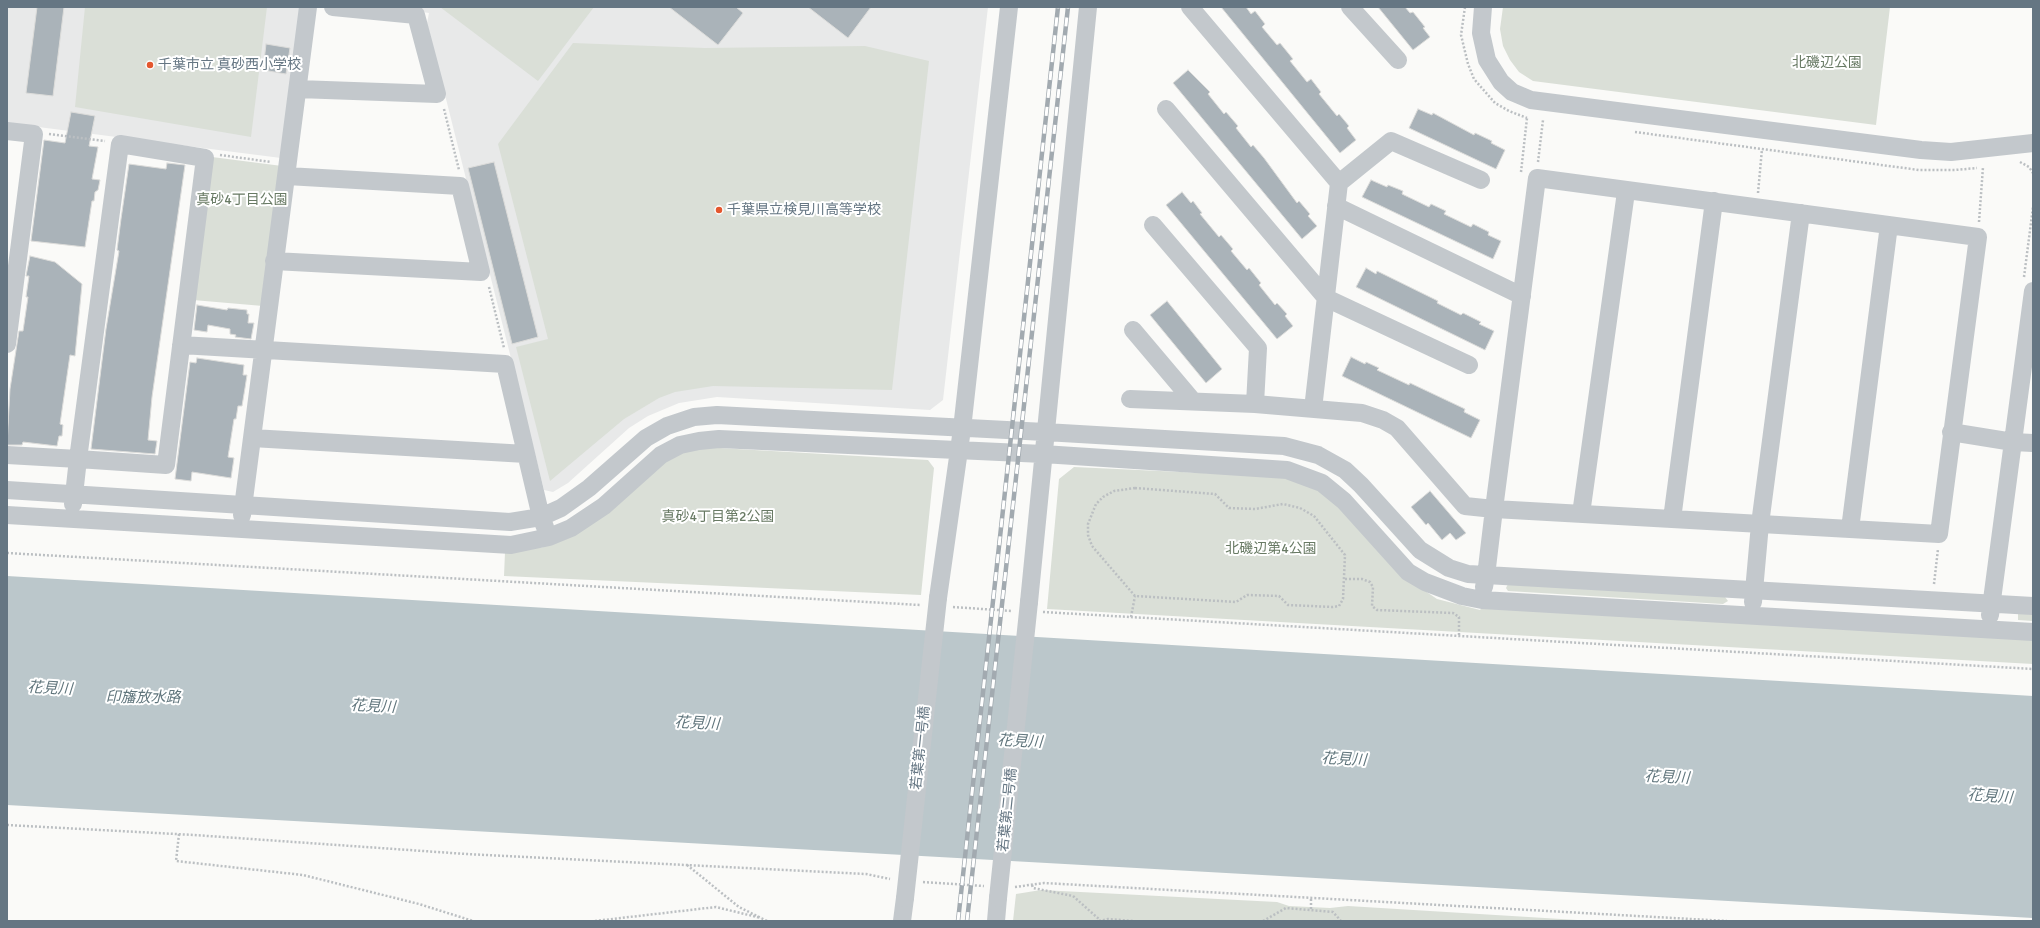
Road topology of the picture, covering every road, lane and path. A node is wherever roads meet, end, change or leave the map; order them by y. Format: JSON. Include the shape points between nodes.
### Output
{"nodes":[{"id":1,"x":308,"y":7,"type":"edge"},
{"id":2,"x":333,"y":7,"type":"edge"},
{"id":3,"x":1009,"y":7,"type":"edge"},
{"id":4,"x":1088,"y":7,"type":"edge"},
{"id":5,"x":1190,"y":7,"type":"edge"},
{"id":6,"x":1350,"y":7,"type":"edge"},
{"id":7,"x":1483,"y":7,"type":"edge"},
{"id":8,"x":1398,"y":60,"type":"dead end"},
{"id":9,"x":298,"y":89,"type":"junction"},
{"id":10,"x":437,"y":94,"type":"junction"},
{"id":11,"x":1166,"y":109,"type":"dead end"},
{"id":12,"x":1543,"y":120,"type":"dead end"},
{"id":13,"x":7,"y":130,"type":"edge"},
{"id":14,"x":34,"y":134,"type":"junction"},
{"id":15,"x":120,"y":144,"type":"junction"},
{"id":16,"x":2033,"y":144,"type":"edge"},
{"id":17,"x":1762,"y":149,"type":"dead end"},
{"id":18,"x":205,"y":158,"type":"junction"},
{"id":19,"x":1983,"y":167,"type":"dead end"},
{"id":20,"x":288,"y":170,"type":"junction"},
{"id":21,"x":1537,"y":178,"type":"junction"},
{"id":22,"x":1481,"y":180,"type":"dead end"},
{"id":23,"x":1339,"y":182,"type":"junction"},
{"id":24,"x":460,"y":186,"type":"junction"},
{"id":25,"x":1626,"y":192,"type":"junction"},
{"id":26,"x":1714,"y":201,"type":"junction"},
{"id":27,"x":1336,"y":206,"type":"junction"},
{"id":28,"x":1756,"y":207,"type":"junction"},
{"id":29,"x":1801,"y":213,"type":"junction"},
{"id":30,"x":1152,"y":225,"type":"dead end"},
{"id":31,"x":1889,"y":225,"type":"junction"},
{"id":32,"x":1978,"y":236,"type":"junction"},
{"id":33,"x":274,"y":262,"type":"junction"},
{"id":34,"x":481,"y":272,"type":"junction"},
{"id":35,"x":2033,"y":292,"type":"edge"},
{"id":36,"x":1522,"y":296,"type":"junction"},
{"id":37,"x":1326,"y":298,"type":"junction"},
{"id":38,"x":1133,"y":330,"type":"dead end"},
{"id":39,"x":7,"y":344,"type":"edge"},
{"id":40,"x":181,"y":345,"type":"junction"},
{"id":41,"x":263,"y":350,"type":"junction"},
{"id":42,"x":505,"y":364,"type":"junction"},
{"id":43,"x":1469,"y":365,"type":"dead end"},
{"id":44,"x":2028,"y":372,"type":"edge"},
{"id":45,"x":1130,"y":399,"type":"dead end"},
{"id":46,"x":1193,"y":402,"type":"junction"},
{"id":47,"x":1255,"y":404,"type":"junction"},
{"id":48,"x":1314,"y":409,"type":"junction"},
{"id":49,"x":962,"y":429,"type":"junction"},
{"id":50,"x":1045,"y":432,"type":"junction"},
{"id":51,"x":1951,"y":432,"type":"junction"},
{"id":52,"x":252,"y":438,"type":"junction"},
{"id":53,"x":2013,"y":442,"type":"junction"},
{"id":54,"x":2033,"y":443,"type":"edge"},
{"id":55,"x":958,"y":450,"type":"junction"},
{"id":56,"x":526,"y":454,"type":"junction"},
{"id":57,"x":1043,"y":454,"type":"junction"},
{"id":58,"x":7,"y":455,"type":"edge"},
{"id":59,"x":78,"y":459,"type":"junction"},
{"id":60,"x":7,"y":490,"type":"edge"},
{"id":61,"x":74,"y":493,"type":"junction"},
{"id":62,"x":243,"y":504,"type":"junction"},
{"id":63,"x":1494,"y":509,"type":"junction"},
{"id":64,"x":1581,"y":514,"type":"junction"},
{"id":65,"x":7,"y":515,"type":"edge"},
{"id":66,"x":541,"y":518,"type":"junction"},
{"id":67,"x":71,"y":519,"type":"junction"},
{"id":68,"x":1672,"y":519,"type":"junction"},
{"id":69,"x":1760,"y":524,"type":"junction"},
{"id":70,"x":1850,"y":529,"type":"junction"},
{"id":71,"x":240,"y":530,"type":"junction"},
{"id":72,"x":1939,"y":534,"type":"junction"},
{"id":73,"x":549,"y":537,"type":"junction"},
{"id":74,"x":1486,"y":576,"type":"junction"},
{"id":75,"x":1345,"y":579,"type":"junction"},
{"id":76,"x":1934,"y":586,"type":"dead end"},
{"id":77,"x":1754,"y":590,"type":"junction"},
{"id":78,"x":1135,"y":596,"type":"junction"},
{"id":79,"x":1482,"y":600,"type":"junction"},
{"id":80,"x":1992,"y":604,"type":"junction"},
{"id":81,"x":2033,"y":606,"type":"edge"},
{"id":82,"x":1752,"y":614,"type":"junction"},
{"id":83,"x":1131,"y":618,"type":"dead end"},
{"id":84,"x":1988,"y":630,"type":"junction"},
{"id":85,"x":2033,"y":632,"type":"edge"},
{"id":86,"x":1459,"y":636,"type":"dead end"},
{"id":87,"x":7,"y":825,"type":"edge"},
{"id":88,"x":180,"y":834,"type":"junction"},
{"id":89,"x":686,"y":865,"type":"junction"},
{"id":90,"x":892,"y":880,"type":"dead end"},
{"id":91,"x":920,"y":882,"type":"dead end"},
{"id":92,"x":1032,"y":885,"type":"junction"},
{"id":93,"x":1012,"y":886,"type":"dead end"},
{"id":94,"x":994,"y":892,"type":"junction"},
{"id":95,"x":1311,"y":898,"type":"junction"},
{"id":96,"x":1311,"y":909,"type":"junction"},
{"id":97,"x":761,"y":918,"type":"junction"},
{"id":98,"x":1100,"y":920,"type":"edge"},
{"id":99,"x":473,"y":921,"type":"edge"},
{"id":100,"x":595,"y":921,"type":"edge"},
{"id":101,"x":767,"y":921,"type":"edge"},
{"id":102,"x":902,"y":921,"type":"edge"},
{"id":103,"x":996,"y":921,"type":"edge"},
{"id":104,"x":1133,"y":921,"type":"edge"},
{"id":105,"x":1263,"y":921,"type":"edge"},
{"id":106,"x":1341,"y":921,"type":"edge"},
{"id":107,"x":1727,"y":921,"type":"edge"}],
"edges":[{"from":1,"to":9,"type":"street"},
{"from":2,"to":10,"type":"street","via":[[416,15]]},
{"from":3,"to":49,"type":"street","name":"若葉第一号橋"},
{"from":4,"to":50,"type":"street","name":"若葉第二号橋"},
{"from":5,"to":23,"type":"street"},
{"from":6,"to":8,"type":"street"},
{"from":7,"to":16,"type":"street","via":[[1481,33],[1487,60],[1501,82],[1512,92],[1530,100],[1921,150],[1951,152]]},
{"from":9,"to":10,"type":"street"},
{"from":9,"to":20,"type":"street"},
{"from":10,"to":24,"type":"path","via":[[443,104],[460,176]]},
{"from":11,"to":37,"type":"street"},
{"from":12,"to":21,"type":"path"},
{"from":13,"to":14,"type":"street"},
{"from":14,"to":15,"type":"path"},
{"from":14,"to":39,"type":"street"},
{"from":15,"to":18,"type":"street"},
{"from":15,"to":59,"type":"street"},
{"from":17,"to":28,"type":"path"},
{"from":18,"to":20,"type":"path","via":[[213,154]]},
{"from":18,"to":40,"type":"street"},
{"from":19,"to":32,"type":"path"},
{"from":20,"to":24,"type":"street"},
{"from":20,"to":33,"type":"street"},
{"from":21,"to":25,"type":"street"},
{"from":21,"to":36,"type":"street"},
{"from":22,"to":23,"type":"street","via":[[1391,141]]},
{"from":23,"to":27,"type":"street"},
{"from":24,"to":34,"type":"street"},
{"from":25,"to":26,"type":"street"},
{"from":25,"to":64,"type":"street"},
{"from":26,"to":28,"type":"street"},
{"from":26,"to":68,"type":"street"},
{"from":27,"to":36,"type":"street"},
{"from":27,"to":37,"type":"street"},
{"from":28,"to":29,"type":"street"},
{"from":29,"to":31,"type":"street"},
{"from":29,"to":69,"type":"street"},
{"from":30,"to":47,"type":"street","via":[[1258,348]]},
{"from":31,"to":32,"type":"street"},
{"from":31,"to":70,"type":"street"},
{"from":32,"to":51,"type":"street"},
{"from":33,"to":34,"type":"street"},
{"from":33,"to":41,"type":"street"},
{"from":34,"to":42,"type":"path","via":[[488,283],[506,354]]},
{"from":35,"to":44,"type":"street"},
{"from":36,"to":63,"type":"street"},
{"from":37,"to":43,"type":"street"},
{"from":37,"to":48,"type":"street"},
{"from":38,"to":46,"type":"street"},
{"from":40,"to":41,"type":"street"},
{"from":40,"to":59,"type":"street","via":[[166,465]]},
{"from":41,"to":42,"type":"street"},
{"from":41,"to":52,"type":"street"},
{"from":42,"to":56,"type":"street"},
{"from":44,"to":53,"type":"street"},
{"from":45,"to":46,"type":"street"},
{"from":46,"to":47,"type":"street"},
{"from":47,"to":48,"type":"street"},
{"from":48,"to":63,"type":"street","via":[[1362,413],[1388,423],[1410,441],[1465,506]]},
{"from":49,"to":50,"type":"street"},
{"from":49,"to":55,"type":"street","name":"若葉第一号橋"},
{"from":49,"to":66,"type":"street","via":[[717,415],[694,417],[667,426],[646,438],[589,488],[561,508]]},
{"from":50,"to":57,"type":"street","name":"若葉第二号橋"},
{"from":50,"to":74,"type":"street","via":[[1284,446],[1318,455],[1345,470],[1361,484],[1420,550],[1449,568]]},
{"from":51,"to":53,"type":"street"},
{"from":51,"to":72,"type":"street"},
{"from":52,"to":56,"type":"street"},
{"from":52,"to":62,"type":"street"},
{"from":53,"to":54,"type":"street"},
{"from":53,"to":80,"type":"street"},
{"from":55,"to":57,"type":"street"},
{"from":55,"to":73,"type":"street","via":[[719,439],[680,445],[661,455],[604,506],[571,528]]},
{"from":55,"to":102,"type":"street","name":"若葉第一号橋","bridge":true,"via":[[938,598]]},
{"from":56,"to":66,"type":"street"},
{"from":57,"to":79,"type":"street","via":[[1287,470],[1322,484],[1344,501],[1408,572],[1442,590]]},
{"from":57,"to":94,"type":"street","name":"若葉第二号橋","bridge":true,"via":[[1030,602]]},
{"from":58,"to":59,"type":"street"},
{"from":59,"to":61,"type":"street"},
{"from":60,"to":61,"type":"street"},
{"from":61,"to":62,"type":"street"},
{"from":61,"to":67,"type":"street"},
{"from":62,"to":66,"type":"street","via":[[510,522]]},
{"from":62,"to":71,"type":"street"},
{"from":63,"to":64,"type":"street"},
{"from":63,"to":74,"type":"street"},
{"from":64,"to":68,"type":"street"},
{"from":65,"to":67,"type":"street"},
{"from":66,"to":73,"type":"street"},
{"from":67,"to":71,"type":"street"},
{"from":68,"to":69,"type":"street"},
{"from":69,"to":70,"type":"street"},
{"from":69,"to":77,"type":"street"},
{"from":70,"to":72,"type":"street"},
{"from":71,"to":73,"type":"street","via":[[511,546]]},
{"from":72,"to":76,"type":"path"},
{"from":74,"to":77,"type":"street"},
{"from":74,"to":79,"type":"street"},
{"from":75,"to":78,"type":"path","via":[[1343,599],[1339,606],[1333,607],[1288,605],[1279,596],[1247,595],[1236,602]]},
{"from":75,"to":78,"type":"path","via":[[1345,555],[1314,516],[1300,508],[1283,504],[1255,509],[1230,508],[1215,494],[1135,488],[1114,491],[1096,504],[1088,524],[1088,536],[1092,546]]},
{"from":75,"to":86,"type":"path","via":[[1370,582],[1373,587],[1372,606],[1377,610],[1453,613],[1459,617]]},
{"from":77,"to":80,"type":"street"},
{"from":77,"to":82,"type":"street"},
{"from":78,"to":83,"type":"path"},
{"from":79,"to":82,"type":"street"},
{"from":80,"to":81,"type":"street"},
{"from":80,"to":84,"type":"street"},
{"from":82,"to":84,"type":"street"},
{"from":84,"to":85,"type":"street"},
{"from":87,"to":88,"type":"path"},
{"from":88,"to":89,"type":"path","via":[[466,854]]},
{"from":88,"to":99,"type":"path","via":[[176,861],[303,876],[420,904]]},
{"from":89,"to":90,"type":"path","via":[[866,874]]},
{"from":89,"to":97,"type":"path","via":[[739,907]]},
{"from":91,"to":94,"type":"path"},
{"from":92,"to":93,"type":"path"},
{"from":92,"to":95,"type":"path","via":[[1044,883]]},
{"from":92,"to":98,"type":"path","via":[[1033,888],[1073,896]]},
{"from":94,"to":103,"type":"street","name":"若葉第二号橋"},
{"from":95,"to":96,"type":"path"},
{"from":95,"to":107,"type":"path"},
{"from":96,"to":105,"type":"path","via":[[1286,908]]},
{"from":96,"to":106,"type":"path","via":[[1333,912]]},
{"from":97,"to":100,"type":"path","via":[[716,907]]},
{"from":97,"to":101,"type":"path"},
{"from":98,"to":104,"type":"path"}]}
